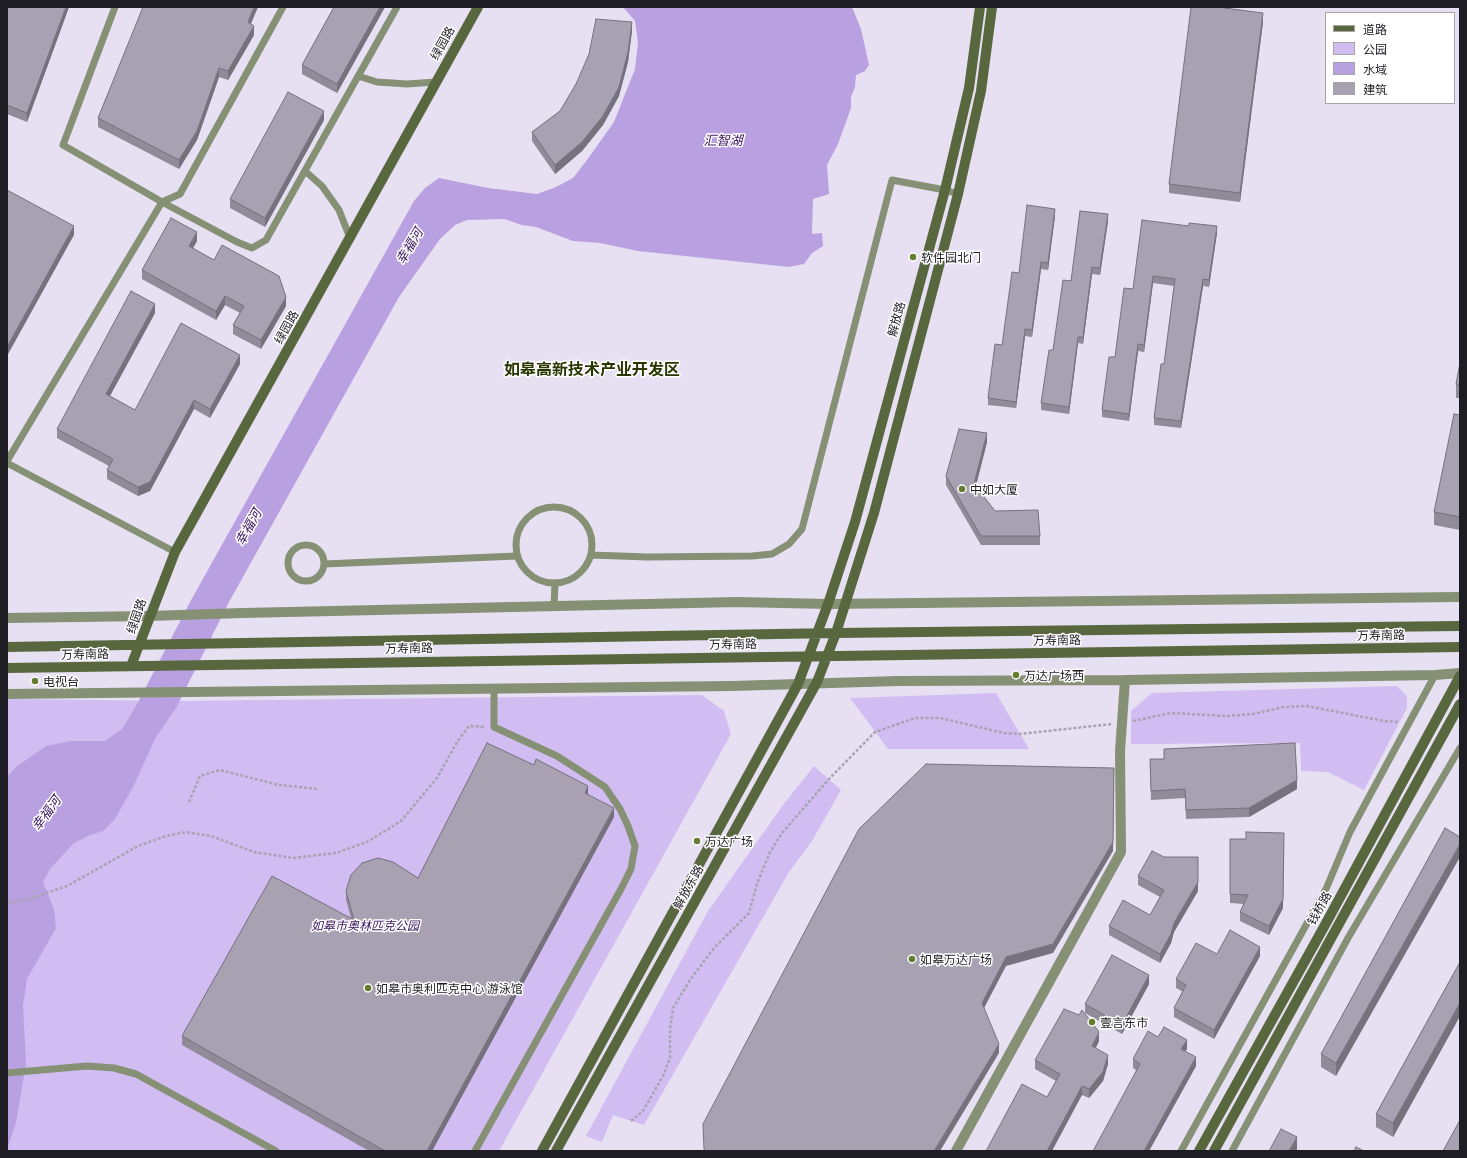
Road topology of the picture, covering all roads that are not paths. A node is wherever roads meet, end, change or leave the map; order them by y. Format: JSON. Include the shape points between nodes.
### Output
{"nodes":[{"id":1,"x":115,"y":7,"type":"edge"},
{"id":2,"x":283,"y":7,"type":"edge"},
{"id":3,"x":397,"y":7,"type":"edge"},
{"id":4,"x":478,"y":7,"type":"edge"},
{"id":5,"x":980,"y":7,"type":"edge"},
{"id":6,"x":992,"y":7,"type":"edge"},
{"id":7,"x":358,"y":76,"type":"junction"},
{"id":8,"x":436,"y":82,"type":"junction"},
{"id":9,"x":305,"y":171,"type":"junction"},
{"id":10,"x":945,"y":190,"type":"junction"},
{"id":11,"x":958,"y":194,"type":"junction"},
{"id":12,"x":162,"y":202,"type":"junction"},
{"id":13,"x":350,"y":238,"type":"junction"},
{"id":14,"x":7,"y":462,"type":"edge"},
{"id":15,"x":175,"y":552,"type":"junction"},
{"id":16,"x":590,"y":555,"type":"junction"},
{"id":17,"x":517,"y":556,"type":"junction"},
{"id":18,"x":324,"y":564,"type":"junction"},
{"id":19,"x":554,"y":583,"type":"junction"},
{"id":20,"x":1460,"y":596,"type":"edge"},
{"id":21,"x":847,"y":603,"type":"junction"},
{"id":22,"x":828,"y":604,"type":"junction"},
{"id":23,"x":554,"y":607,"type":"junction"},
{"id":24,"x":149,"y":616,"type":"junction"},
{"id":25,"x":7,"y":618,"type":"edge"},
{"id":26,"x":1460,"y":626,"type":"edge"},
{"id":27,"x":836,"y":633,"type":"junction"},
{"id":28,"x":816,"y":634,"type":"junction"},
{"id":29,"x":140,"y":645,"type":"junction"},
{"id":30,"x":7,"y":647,"type":"edge"},
{"id":31,"x":1460,"y":647,"type":"edge"},
{"id":32,"x":808,"y":656,"type":"junction"},
{"id":33,"x":826,"y":656,"type":"junction"},
{"id":34,"x":131,"y":666,"type":"junction"},
{"id":35,"x":7,"y":668,"type":"edge"},
{"id":36,"x":1460,"y":674,"type":"edge"},
{"id":37,"x":1435,"y":675,"type":"junction"},
{"id":38,"x":1125,"y":680,"type":"junction"},
{"id":39,"x":817,"y":682,"type":"junction"},
{"id":40,"x":798,"y":684,"type":"junction"},
{"id":41,"x":494,"y":689,"type":"junction"},
{"id":42,"x":7,"y":694,"type":"edge"},
{"id":43,"x":1460,"y":704,"type":"edge"},
{"id":44,"x":1460,"y":748,"type":"edge"},
{"id":45,"x":7,"y":1073,"type":"edge"},
{"id":46,"x":276,"y":1151,"type":"edge"},
{"id":47,"x":475,"y":1151,"type":"edge"},
{"id":48,"x":542,"y":1151,"type":"edge"},
{"id":49,"x":556,"y":1151,"type":"edge"},
{"id":50,"x":956,"y":1151,"type":"edge"},
{"id":51,"x":1181,"y":1151,"type":"edge"},
{"id":52,"x":1199,"y":1151,"type":"edge"},
{"id":53,"x":1214,"y":1151,"type":"edge"},
{"id":54,"x":1232,"y":1151,"type":"edge"}],
"edges":[{"from":1,"to":12,"type":"lane","via":[[63,145]]},
{"from":2,"to":12,"type":"lane","via":[[180,194]]},
{"from":3,"to":7,"type":"lane"},
{"from":4,"to":8,"type":"street","name":"绿园路"},
{"from":5,"to":10,"type":"street","name":"解放路","via":[[969,88]]},
{"from":6,"to":11,"type":"street","via":[[980,91]]},
{"from":7,"to":8,"type":"lane","via":[[377,82]]},
{"from":7,"to":9,"type":"lane"},
{"from":8,"to":13,"type":"street","name":"绿园路"},
{"from":9,"to":12,"type":"lane","via":[[266,240],[252,248]]},
{"from":9,"to":13,"type":"lane","via":[[322,186],[339,210]]},
{"from":10,"to":11,"type":"lane"},
{"from":10,"to":16,"type":"lane","via":[[892,180],[802,529],[789,544],[772,554],[752,556]]},
{"from":10,"to":22,"type":"street","name":"解放路","via":[[855,522]]},
{"from":11,"to":21,"type":"street","via":[[874,513]]},
{"from":12,"to":14,"type":"lane"},
{"from":13,"to":15,"type":"street","name":"绿园路"},
{"from":14,"to":15,"type":"lane"},
{"from":15,"to":24,"type":"street","name":"绿园路"},
{"from":16,"to":17,"type":"lane","via":[[592,542],[589,530],[582,519],[572,511],[547,507],[534,512],[524,520],[515,544]]},
{"from":16,"to":19,"type":"lane","via":[[577,575],[566,581]]},
{"from":17,"to":18,"type":"lane"},
{"from":17,"to":19,"type":"lane","via":[[531,576]]},
{"from":18,"to":18,"type":"lane","via":[[323,570],[316,578],[305,581],[294,576],[288,561],[290,555],[299,547],[311,546],[321,552]]},
{"from":19,"to":23,"type":"lane"},
{"from":20,"to":21,"type":"street"},
{"from":21,"to":22,"type":"street"},
{"from":21,"to":27,"type":"street"},
{"from":22,"to":23,"type":"street","via":[[737,602]]},
{"from":22,"to":28,"type":"street","name":"解放路"},
{"from":23,"to":24,"type":"street"},
{"from":24,"to":25,"type":"street"},
{"from":24,"to":29,"type":"street","name":"绿园路"},
{"from":26,"to":27,"type":"street","name":"万寿南路"},
{"from":27,"to":28,"type":"street","name":"万寿南路"},
{"from":27,"to":33,"type":"street","name":"解放东路"},
{"from":28,"to":29,"type":"street","name":"万寿南路"},
{"from":28,"to":32,"type":"street","name":"解放东路"},
{"from":29,"to":30,"type":"street","name":"万寿南路"},
{"from":29,"to":34,"type":"street","name":"绿园路"},
{"from":31,"to":33,"type":"street","name":"万寿南路"},
{"from":32,"to":33,"type":"street","name":"万寿南路"},
{"from":32,"to":34,"type":"street","name":"万寿南路"},
{"from":32,"to":40,"type":"street","name":"解放东路"},
{"from":33,"to":39,"type":"street","name":"解放东路"},
{"from":34,"to":35,"type":"street","name":"万寿南路"},
{"from":36,"to":37,"type":"street"},
{"from":36,"to":52,"type":"street","name":"钱桥路","via":[[1325,925]]},
{"from":37,"to":38,"type":"street"},
{"from":37,"to":51,"type":"lane","via":[[1350,832],[1326,889]]},
{"from":38,"to":39,"type":"street"},
{"from":38,"to":50,"type":"street","via":[[1121,723],[1121,852]]},
{"from":39,"to":40,"type":"street"},
{"from":39,"to":49,"type":"street","name":"解放东路"},
{"from":40,"to":41,"type":"street"},
{"from":40,"to":48,"type":"street","name":"解放东路"},
{"from":41,"to":42,"type":"street"},
{"from":41,"to":47,"type":"lane","via":[[494,727],[557,756],[604,787],[620,809],[635,846],[631,869],[621,890]]},
{"from":43,"to":53,"type":"street"},
{"from":44,"to":54,"type":"lane","via":[[1348,938]]},
{"from":45,"to":46,"type":"lane","via":[[87,1066],[114,1068],[136,1074]]}]}
